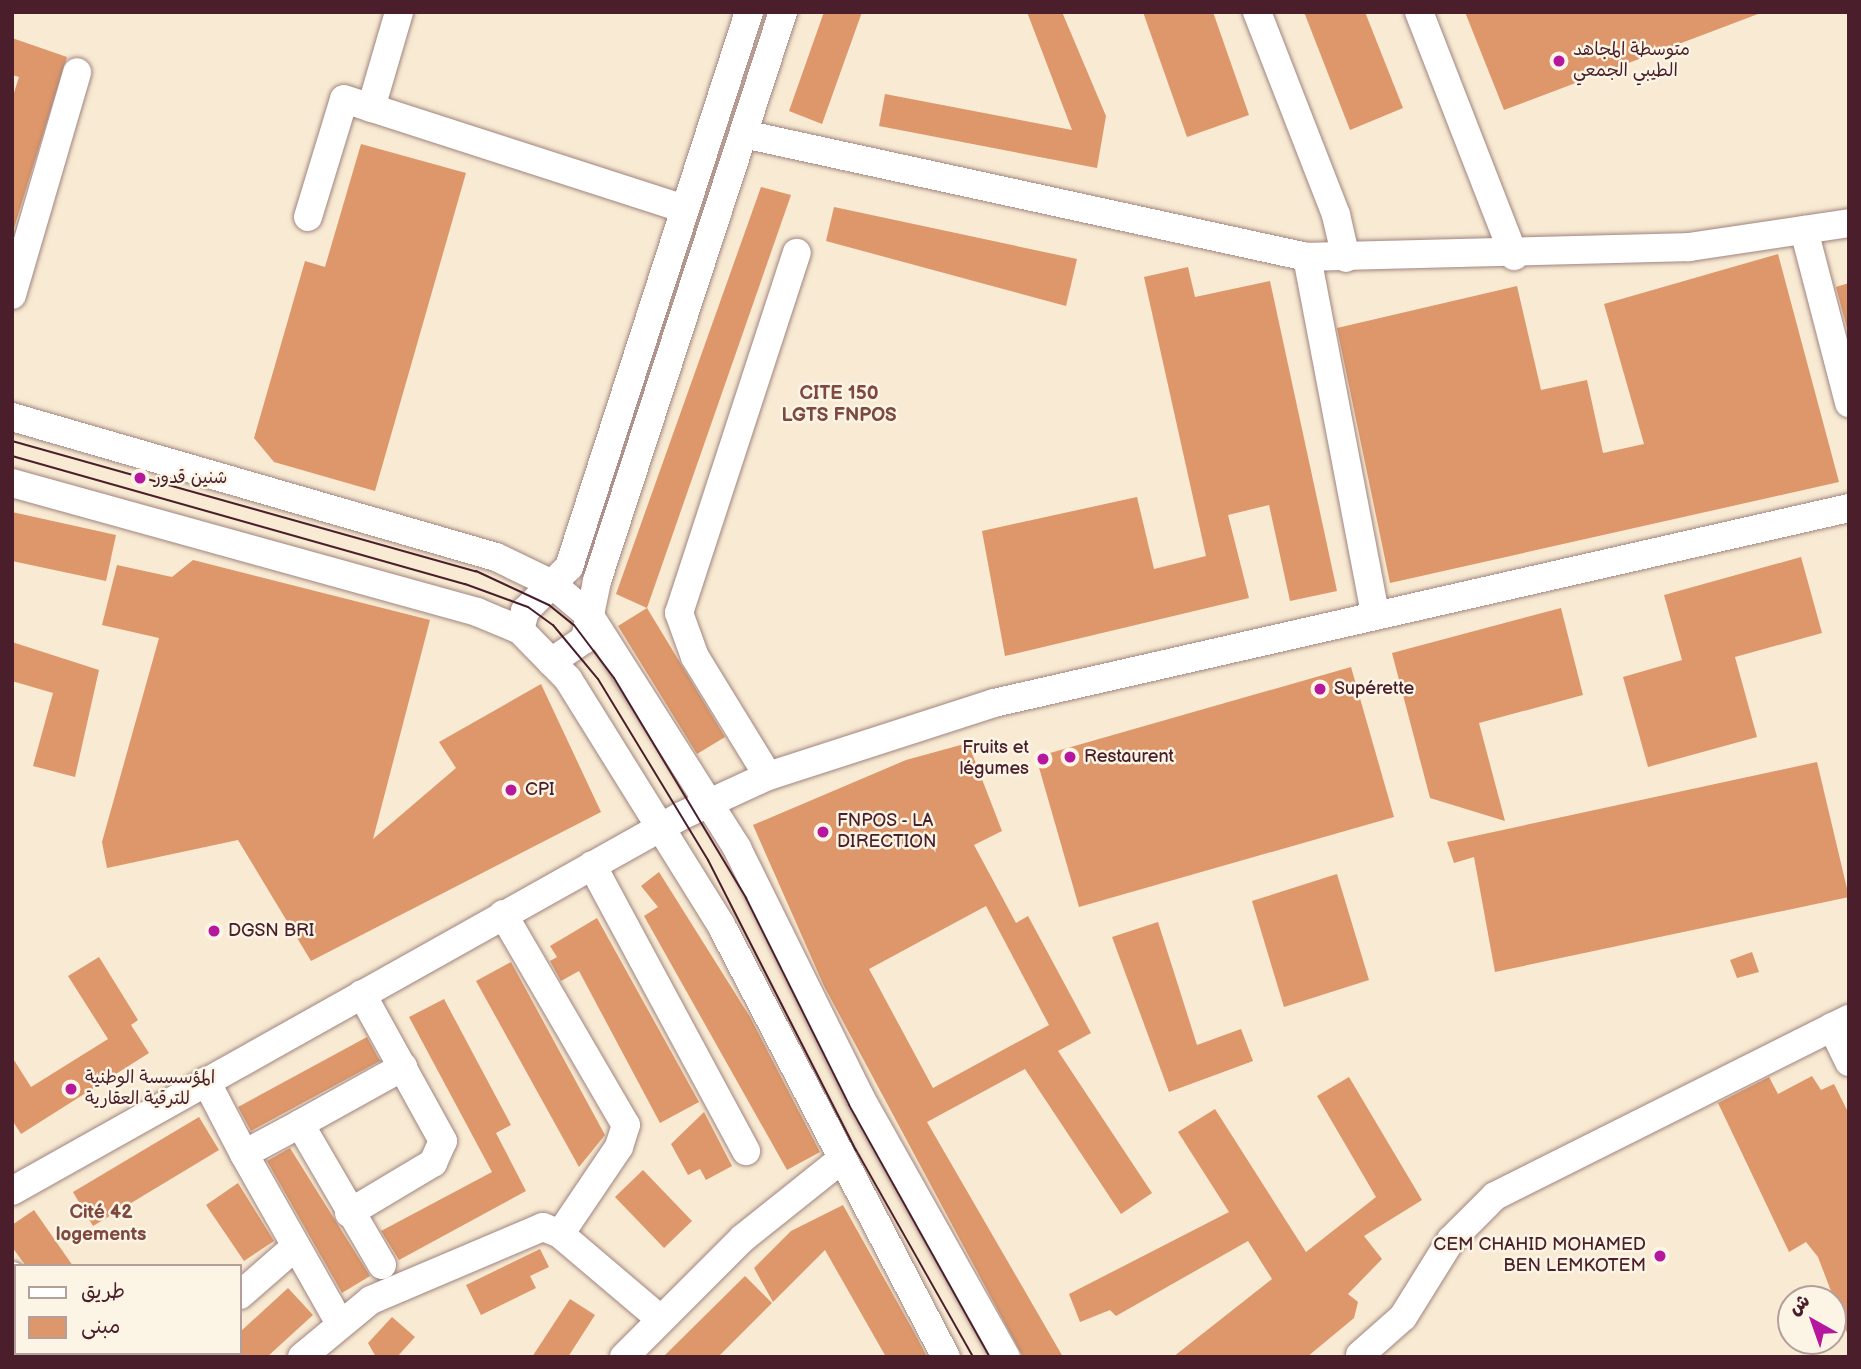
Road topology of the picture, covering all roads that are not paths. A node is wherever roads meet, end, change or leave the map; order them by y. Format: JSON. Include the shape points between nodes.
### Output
{"nodes":[{"id":1,"x":399,"y":12,"type":"edge"},
{"id":2,"x":749,"y":12,"type":"edge"},
{"id":3,"x":783,"y":12,"type":"edge"},
{"id":4,"x":1257,"y":12,"type":"edge"},
{"id":5,"x":1419,"y":12,"type":"edge"},
{"id":6,"x":77,"y":72,"type":"dead end"},
{"id":7,"x":371,"y":108,"type":"junction"},
{"id":8,"x":748,"y":135,"type":"junction"},
{"id":9,"x":685,"y":209,"type":"junction"},
{"id":10,"x":308,"y":217,"type":"dead end"},
{"id":11,"x":1849,"y":223,"type":"edge"},
{"id":12,"x":1804,"y":230,"type":"junction"},
{"id":13,"x":797,"y":253,"type":"dead end"},
{"id":14,"x":1514,"y":256,"type":"junction"},
{"id":15,"x":1307,"y":257,"type":"junction"},
{"id":16,"x":1346,"y":258,"type":"junction"},
{"id":17,"x":12,"y":295,"type":"edge"},
{"id":18,"x":1849,"y":403,"type":"edge"},
{"id":19,"x":12,"y":417,"type":"edge"},
{"id":20,"x":12,"y":483,"type":"edge"},
{"id":21,"x":1849,"y":508,"type":"edge"},
{"id":22,"x":552,"y":584,"type":"junction"},
{"id":23,"x":1375,"y":615,"type":"junction"},
{"id":24,"x":590,"y":616,"type":"junction"},
{"id":25,"x":520,"y":630,"type":"junction"},
{"id":26,"x":551,"y":662,"type":"junction"},
{"id":27,"x":768,"y":776,"type":"junction"},
{"id":28,"x":708,"y":802,"type":"junction"},
{"id":29,"x":659,"y":830,"type":"junction"},
{"id":30,"x":592,"y":865,"type":"junction"},
{"id":31,"x":503,"y":914,"type":"junction"},
{"id":32,"x":362,"y":994,"type":"junction"},
{"id":33,"x":1840,"y":1023,"type":"edge"},
{"id":34,"x":1849,"y":1062,"type":"edge"},
{"id":35,"x":403,"y":1067,"type":"junction"},
{"id":36,"x":206,"y":1081,"type":"junction"},
{"id":37,"x":300,"y":1124,"type":"junction"},
{"id":38,"x":746,"y":1152,"type":"dead end"},
{"id":39,"x":244,"y":1154,"type":"junction"},
{"id":40,"x":842,"y":1159,"type":"junction"},
{"id":41,"x":12,"y":1191,"type":"edge"},
{"id":42,"x":349,"y":1213,"type":"junction"},
{"id":43,"x":560,"y":1234,"type":"junction"},
{"id":44,"x":295,"y":1247,"type":"junction"},
{"id":45,"x":382,"y":1265,"type":"dead end"},
{"id":46,"x":242,"y":1293,"type":"edge"},
{"id":47,"x":659,"y":1318,"type":"junction"},
{"id":48,"x":339,"y":1322,"type":"junction"},
{"id":49,"x":1358,"y":1356,"type":"edge"},
{"id":50,"x":302,"y":1357,"type":"edge"},
{"id":51,"x":624,"y":1357,"type":"edge"},
{"id":52,"x":946,"y":1357,"type":"edge"},
{"id":53,"x":1006,"y":1357,"type":"edge"}],
"edges":[{"from":1,"to":7,"type":"street"},
{"from":2,"to":9,"type":"street"},
{"from":3,"to":8,"type":"street"},
{"from":4,"to":16,"type":"street","via":[[1336,215]]},
{"from":5,"to":14,"type":"street"},
{"from":6,"to":17,"type":"street"},
{"from":7,"to":9,"type":"street"},
{"from":7,"to":10,"type":"street","via":[[344,99]]},
{"from":8,"to":15,"type":"street"},
{"from":8,"to":24,"type":"street"},
{"from":9,"to":22,"type":"street","via":[[569,567]]},
{"from":11,"to":12,"type":"street"},
{"from":12,"to":14,"type":"street","via":[[1689,247]]},
{"from":12,"to":18,"type":"street"},
{"from":13,"to":27,"type":"street","via":[[679,612],[695,657]]},
{"from":14,"to":16,"type":"street"},
{"from":15,"to":16,"type":"street"},
{"from":15,"to":23,"type":"street"},
{"from":19,"to":22,"type":"street","via":[[496,557]]},
{"from":20,"to":25,"type":"street","via":[[477,612]]},
{"from":21,"to":23,"type":"street","via":[[1685,550]]},
{"from":22,"to":24,"type":"street"},
{"from":22,"to":25,"type":"street","via":[[525,611]]},
{"from":23,"to":27,"type":"street","via":[[994,703]]},
{"from":24,"to":26,"type":"street","via":[[577,650]]},
{"from":24,"to":28,"type":"street"},
{"from":25,"to":26,"type":"street"},
{"from":26,"to":29,"type":"street","via":[[568,679]]},
{"from":27,"to":28,"type":"street"},
{"from":28,"to":29,"type":"street"},
{"from":28,"to":53,"type":"street","via":[[860,1097]]},
{"from":29,"to":30,"type":"street"},
{"from":29,"to":40,"type":"street","via":[[721,925]]},
{"from":30,"to":31,"type":"street"},
{"from":30,"to":38,"type":"street"},
{"from":31,"to":32,"type":"street"},
{"from":31,"to":43,"type":"street","via":[[626,1125],[619,1147]]},
{"from":32,"to":35,"type":"street"},
{"from":32,"to":36,"type":"street"},
{"from":33,"to":34,"type":"street"},
{"from":33,"to":49,"type":"street","via":[[1495,1196],[1451,1240],[1403,1317]]},
{"from":35,"to":37,"type":"street"},
{"from":35,"to":42,"type":"street","via":[[441,1131],[442,1149],[426,1168]]},
{"from":36,"to":39,"type":"street"},
{"from":36,"to":41,"type":"street"},
{"from":37,"to":39,"type":"street"},
{"from":37,"to":42,"type":"street"},
{"from":39,"to":44,"type":"street"},
{"from":40,"to":47,"type":"street"},
{"from":40,"to":52,"type":"street"},
{"from":42,"to":45,"type":"street"},
{"from":43,"to":47,"type":"street"},
{"from":43,"to":48,"type":"street","via":[[538,1228],[388,1291]]},
{"from":44,"to":46,"type":"street"},
{"from":44,"to":48,"type":"street"},
{"from":47,"to":51,"type":"street"},
{"from":48,"to":50,"type":"street"}]}
